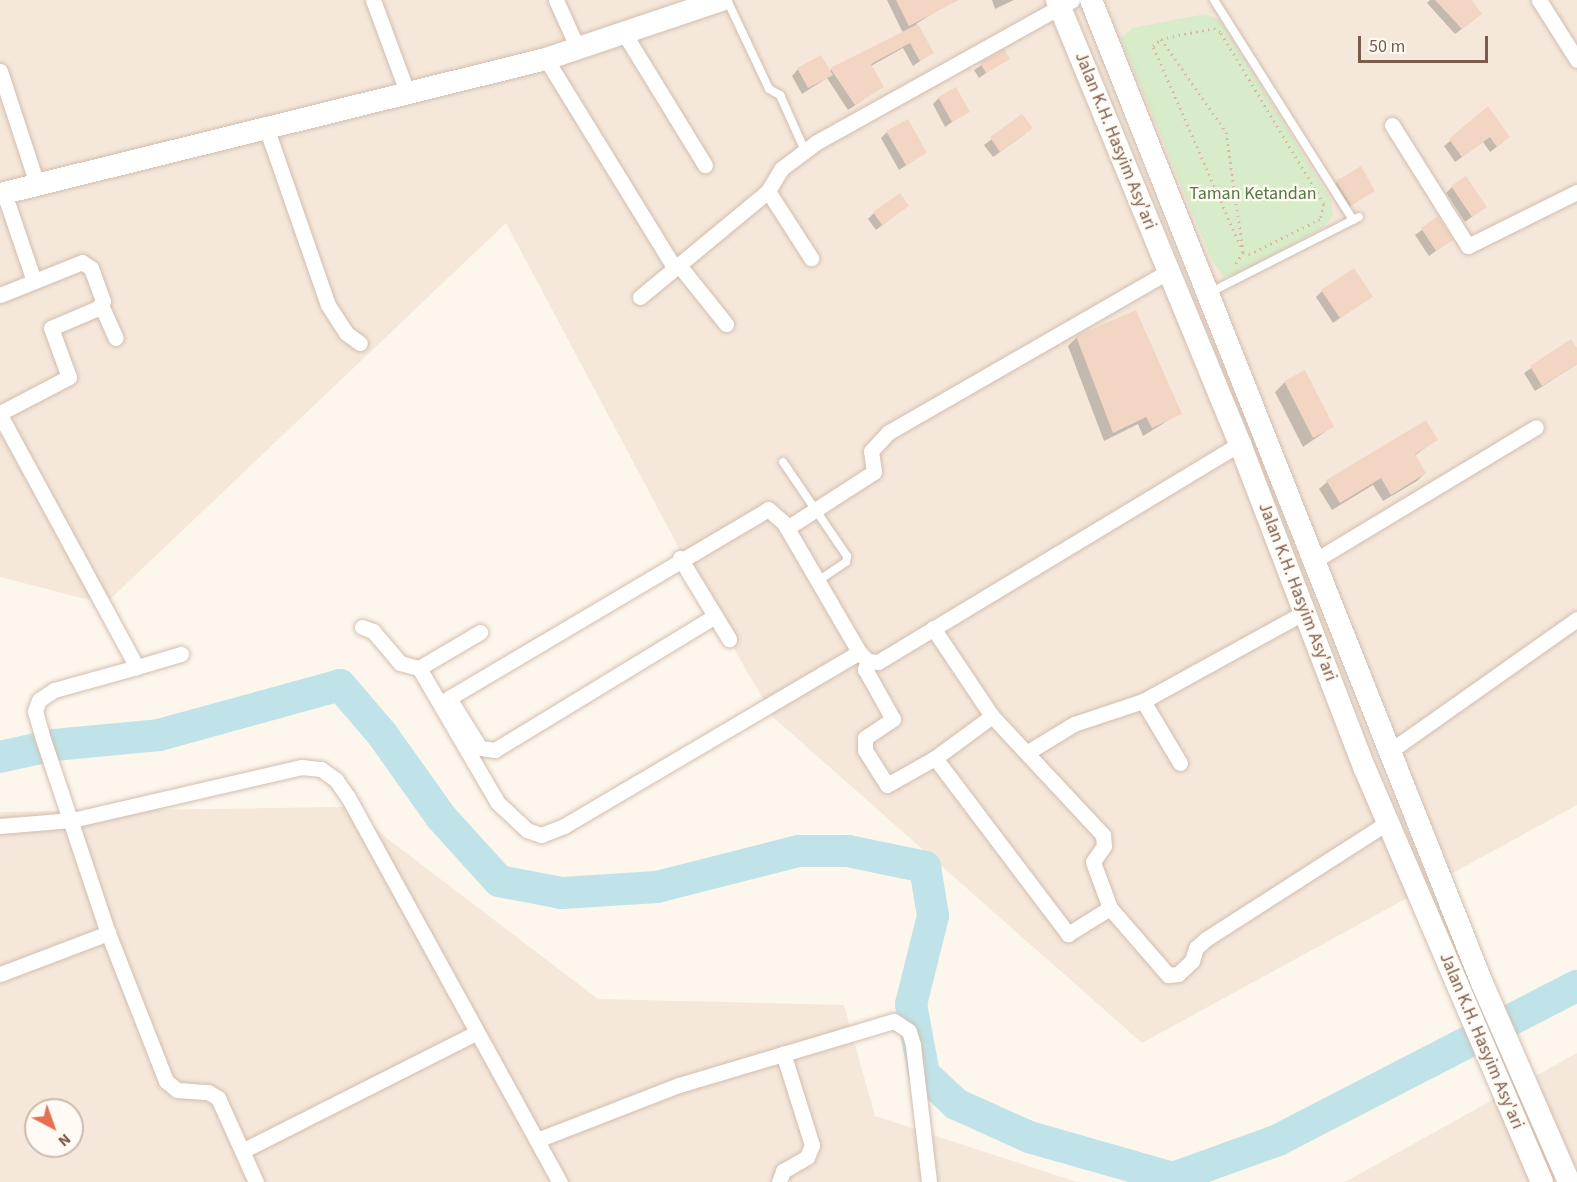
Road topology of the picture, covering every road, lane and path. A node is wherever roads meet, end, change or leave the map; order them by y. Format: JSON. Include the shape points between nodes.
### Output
{"nodes":[{"id":1,"x":373,"y":0,"type":"edge"},
{"id":2,"x":556,"y":0,"type":"edge"},
{"id":3,"x":721,"y":0,"type":"edge"},
{"id":4,"x":727,"y":0,"type":"edge"},
{"id":5,"x":1214,"y":0,"type":"edge"},
{"id":6,"x":1539,"y":0,"type":"edge"},
{"id":7,"x":1078,"y":4,"type":"edge"},
{"id":8,"x":624,"y":33,"type":"junction"},
{"id":9,"x":1161,"y":39,"type":"junction"},
{"id":10,"x":578,"y":48,"type":"junction"},
{"id":11,"x":546,"y":59,"type":"junction"},
{"id":12,"x":1577,"y":60,"type":"edge"},
{"id":13,"x":0,"y":71,"type":"edge"},
{"id":14,"x":407,"y":92,"type":"junction"},
{"id":15,"x":1392,"y":125,"type":"dead end"},
{"id":16,"x":266,"y":127,"type":"junction"},
{"id":17,"x":805,"y":151,"type":"junction"},
{"id":18,"x":705,"y":165,"type":"dead end"},
{"id":19,"x":38,"y":184,"type":"junction"},
{"id":20,"x":768,"y":191,"type":"junction"},
{"id":21,"x":1577,"y":192,"type":"edge"},
{"id":22,"x":2,"y":194,"type":"edge"},
{"id":23,"x":1243,"y":252,"type":"junction"},
{"id":24,"x":812,"y":258,"type":"dead end"},
{"id":25,"x":676,"y":266,"type":"junction"},
{"id":26,"x":1168,"y":271,"type":"junction"},
{"id":27,"x":34,"y":281,"type":"junction"},
{"id":28,"x":1208,"y":294,"type":"junction"},
{"id":29,"x":0,"y":295,"type":"edge"},
{"id":30,"x":640,"y":297,"type":"dead end"},
{"id":31,"x":101,"y":305,"type":"junction"},
{"id":32,"x":726,"y":324,"type":"dead end"},
{"id":33,"x":116,"y":338,"type":"dead end"},
{"id":34,"x":360,"y":343,"type":"dead end"},
{"id":35,"x":0,"y":414,"type":"edge"},
{"id":36,"x":1536,"y":427,"type":"dead end"},
{"id":37,"x":1240,"y":444,"type":"junction"},
{"id":38,"x":783,"y":462,"type":"dead end"},
{"id":39,"x":817,"y":508,"type":"junction"},
{"id":40,"x":787,"y":528,"type":"junction"},
{"id":41,"x":680,"y":558,"type":"junction"},
{"id":42,"x":1314,"y":561,"type":"junction"},
{"id":43,"x":818,"y":581,"type":"junction"},
{"id":44,"x":1305,"y":612,"type":"junction"},
{"id":45,"x":715,"y":616,"type":"junction"},
{"id":46,"x":1577,"y":619,"type":"edge"},
{"id":47,"x":362,"y":627,"type":"dead end"},
{"id":48,"x":933,"y":628,"type":"junction"},
{"id":49,"x":480,"y":632,"type":"dead end"},
{"id":50,"x":729,"y":639,"type":"dead end"},
{"id":51,"x":181,"y":654,"type":"dead end"},
{"id":52,"x":864,"y":657,"type":"junction"},
{"id":53,"x":137,"y":667,"type":"junction"},
{"id":54,"x":419,"y":668,"type":"junction"},
{"id":55,"x":445,"y":701,"type":"junction"},
{"id":56,"x":1143,"y":701,"type":"junction"},
{"id":57,"x":992,"y":716,"type":"junction"},
{"id":58,"x":1390,"y":751,"type":"junction"},
{"id":59,"x":1028,"y":752,"type":"junction"},
{"id":60,"x":935,"y":758,"type":"junction"},
{"id":61,"x":1180,"y":763,"type":"dead end"},
{"id":62,"x":72,"y":820,"type":"junction"},
{"id":63,"x":1388,"y":822,"type":"junction"},
{"id":64,"x":0,"y":826,"type":"edge"},
{"id":65,"x":1110,"y":908,"type":"junction"},
{"id":66,"x":108,"y":933,"type":"junction"},
{"id":67,"x":0,"y":974,"type":"edge"},
{"id":68,"x":476,"y":1033,"type":"junction"},
{"id":69,"x":783,"y":1053,"type":"junction"},
{"id":70,"x":537,"y":1140,"type":"junction"},
{"id":71,"x":242,"y":1151,"type":"junction"},
{"id":72,"x":256,"y":1182,"type":"edge"},
{"id":73,"x":560,"y":1182,"type":"edge"},
{"id":74,"x":779,"y":1182,"type":"edge"},
{"id":75,"x":928,"y":1182,"type":"edge"},
{"id":76,"x":1542,"y":1182,"type":"edge"},
{"id":77,"x":1569,"y":1182,"type":"edge"}],
"edges":[{"from":1,"to":14,"type":"street"},
{"from":2,"to":10,"type":"street"},
{"from":3,"to":8,"type":"main road"},
{"from":4,"to":17,"type":"lane","via":[[769,89],[780,94]]},
{"from":5,"to":28,"type":"lane","via":[[1356,219]]},
{"from":6,"to":12,"type":"street"},
{"from":7,"to":17,"type":"street"},
{"from":7,"to":26,"type":"main road","name":"Jalan K.H. Hasyim Asy'ari"},
{"from":7,"to":28,"type":"main road","name":"Jalan K.H. Hasyim Asy'ari"},
{"from":8,"to":10,"type":"main road"},
{"from":8,"to":18,"type":"street"},
{"from":9,"to":23,"type":"path","via":[[1226,132]]},
{"from":9,"to":23,"type":"path","via":[[1153,46]]},
{"from":9,"to":23,"type":"path","via":[[1214,28],[1221,33],[1324,204],[1320,219],[1250,254]]},
{"from":10,"to":11,"type":"main road"},
{"from":11,"to":14,"type":"main road"},
{"from":11,"to":25,"type":"street"},
{"from":13,"to":19,"type":"street"},
{"from":14,"to":16,"type":"main road"},
{"from":15,"to":21,"type":"street","via":[[1468,246]]},
{"from":16,"to":19,"type":"main road"},
{"from":16,"to":34,"type":"street","via":[[328,305],[346,333]]},
{"from":17,"to":20,"type":"street","via":[[781,169]]},
{"from":19,"to":22,"type":"main road"},
{"from":20,"to":24,"type":"street"},
{"from":20,"to":25,"type":"street"},
{"from":22,"to":27,"type":"street"},
{"from":25,"to":30,"type":"street"},
{"from":25,"to":32,"type":"street"},
{"from":26,"to":37,"type":"main road","name":"Jalan K.H. Hasyim Asy'ari"},
{"from":26,"to":39,"type":"street","via":[[890,432],[871,451],[874,472]]},
{"from":27,"to":29,"type":"street"},
{"from":27,"to":31,"type":"street","via":[[88,263]]},
{"from":28,"to":42,"type":"main road","name":"Jalan K.H. Hasyim Asy'ari"},
{"from":31,"to":33,"type":"street"},
{"from":31,"to":35,"type":"street","via":[[51,328],[69,377]]},
{"from":35,"to":53,"type":"street"},
{"from":36,"to":42,"type":"street"},
{"from":37,"to":44,"type":"main road","name":"Jalan K.H. Hasyim Asy'ari"},
{"from":37,"to":48,"type":"street"},
{"from":38,"to":39,"type":"lane"},
{"from":39,"to":40,"type":"street"},
{"from":39,"to":43,"type":"lane","via":[[848,559]]},
{"from":40,"to":41,"type":"street","via":[[768,509]]},
{"from":40,"to":43,"type":"street"},
{"from":41,"to":45,"type":"street"},
{"from":41,"to":55,"type":"street"},
{"from":42,"to":58,"type":"main road","name":"Jalan K.H. Hasyim Asy'ari"},
{"from":43,"to":52,"type":"street"},
{"from":44,"to":56,"type":"street"},
{"from":44,"to":63,"type":"main road","name":"Jalan K.H. Hasyim Asy'ari"},
{"from":45,"to":50,"type":"street"},
{"from":45,"to":55,"type":"street","via":[[495,750],[480,748]]},
{"from":46,"to":58,"type":"street"},
{"from":47,"to":54,"type":"street","via":[[373,631],[400,663]]},
{"from":48,"to":52,"type":"street","via":[[878,662]]},
{"from":48,"to":57,"type":"street"},
{"from":49,"to":54,"type":"street"},
{"from":51,"to":53,"type":"street"},
{"from":52,"to":55,"type":"street","via":[[564,826],[541,835],[527,830],[498,803]]},
{"from":52,"to":60,"type":"street","via":[[865,669],[894,719],[865,738],[865,750],[874,768],[887,785]]},
{"from":53,"to":62,"type":"street","via":[[54,690],[39,700],[35,711]]},
{"from":54,"to":55,"type":"street"},
{"from":56,"to":59,"type":"street","via":[[1074,724]]},
{"from":56,"to":61,"type":"street"},
{"from":57,"to":59,"type":"street"},
{"from":57,"to":60,"type":"street"},
{"from":58,"to":77,"type":"main road","name":"Jalan K.H. Hasyim Asy'ari","via":[[1482,983]]},
{"from":59,"to":65,"type":"street","via":[[1103,835],[1104,846],[1093,862]]},
{"from":60,"to":65,"type":"street","via":[[1068,934]]},
{"from":62,"to":64,"type":"street"},
{"from":62,"to":66,"type":"street"},
{"from":62,"to":68,"type":"street","via":[[301,767],[321,769],[336,780],[348,797]]},
{"from":63,"to":65,"type":"street","via":[[1206,939],[1178,974],[1168,975]]},
{"from":63,"to":76,"type":"main road","name":"Jalan K.H. Hasyim Asy'ari"},
{"from":66,"to":67,"type":"street"},
{"from":66,"to":71,"type":"street","via":[[166,1081],[177,1090],[208,1092],[218,1098]]},
{"from":68,"to":70,"type":"street"},
{"from":68,"to":71,"type":"street"},
{"from":69,"to":70,"type":"street","via":[[679,1085]]},
{"from":69,"to":74,"type":"street","via":[[812,1151],[783,1171]]},
{"from":69,"to":75,"type":"street","via":[[878,1023],[903,1024],[913,1045]]},
{"from":70,"to":73,"type":"street"},
{"from":71,"to":72,"type":"street"}]}
